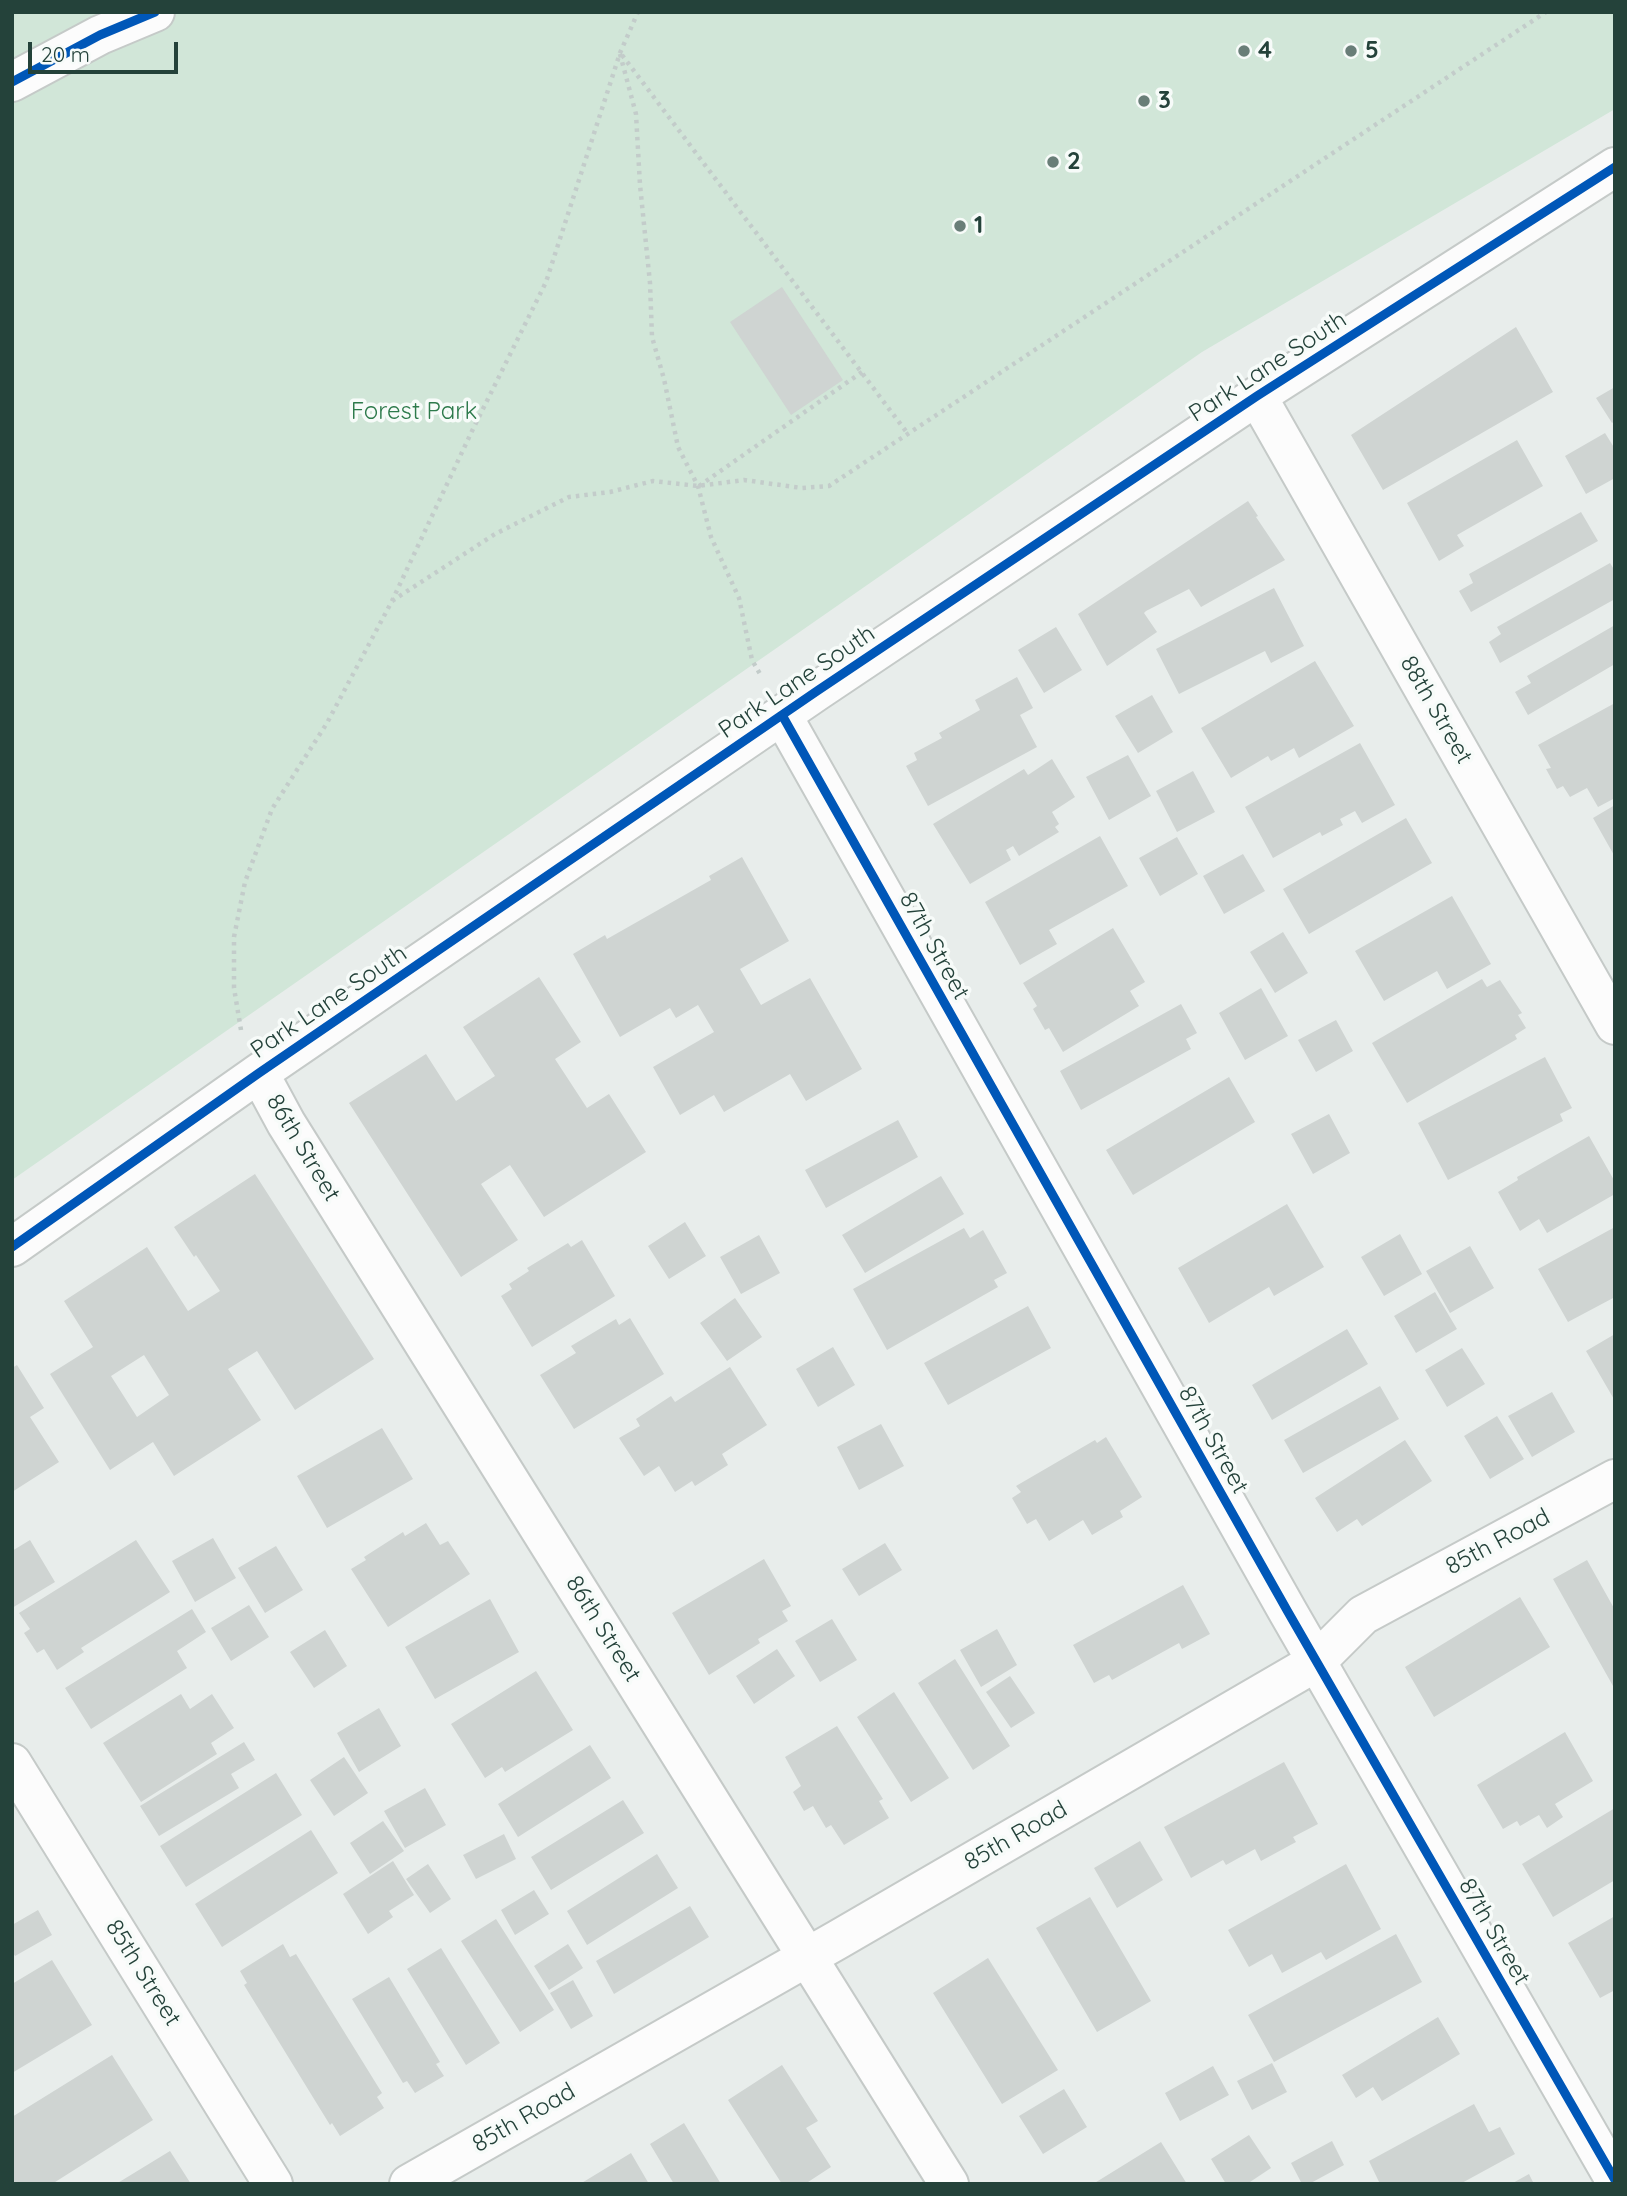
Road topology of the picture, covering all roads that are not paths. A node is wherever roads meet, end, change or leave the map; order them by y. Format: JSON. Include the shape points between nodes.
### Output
{"nodes":[{"id":1,"x":155,"y":12,"type":"edge"},
{"id":2,"x":12,"y":82,"type":"edge"},
{"id":3,"x":1615,"y":167,"type":"edge"},
{"id":4,"x":1257,"y":396,"type":"junction"},
{"id":5,"x":782,"y":715,"type":"junction"},
{"id":6,"x":1615,"y":1025,"type":"edge"},
{"id":7,"x":259,"y":1073,"type":"junction"},
{"id":8,"x":12,"y":1247,"type":"edge"},
{"id":9,"x":1615,"y":1479,"type":"edge"},
{"id":10,"x":1316,"y":1662,"type":"junction"},
{"id":11,"x":12,"y":1763,"type":"edge"},
{"id":12,"x":808,"y":1957,"type":"junction"},
{"id":13,"x":1615,"y":2180,"type":"edge"},
{"id":14,"x":273,"y":2184,"type":"edge"},
{"id":15,"x":409,"y":2184,"type":"edge"},
{"id":16,"x":949,"y":2184,"type":"edge"}],
"edges":[{"from":1,"to":2,"type":"street","via":[[100,35]]},
{"from":3,"to":4,"type":"street","name":"Park Lane South"},
{"from":4,"to":5,"type":"street","name":"Park Lane South"},
{"from":4,"to":6,"type":"street","name":"88th Street"},
{"from":5,"to":7,"type":"street","name":"Park Lane South"},
{"from":5,"to":10,"type":"street","name":"87th Street"},
{"from":7,"to":8,"type":"street","name":"Park Lane South"},
{"from":7,"to":12,"type":"street","name":"86th Street"},
{"from":9,"to":10,"type":"street","name":"85th Road","via":[[1363,1615]]},
{"from":10,"to":12,"type":"street","name":"85th Road"},
{"from":10,"to":13,"type":"street","name":"87th Street"},
{"from":11,"to":14,"type":"street","name":"85th Street"},
{"from":12,"to":15,"type":"street","name":"85th Road"},
{"from":12,"to":16,"type":"street","name":"86th Street"}]}
